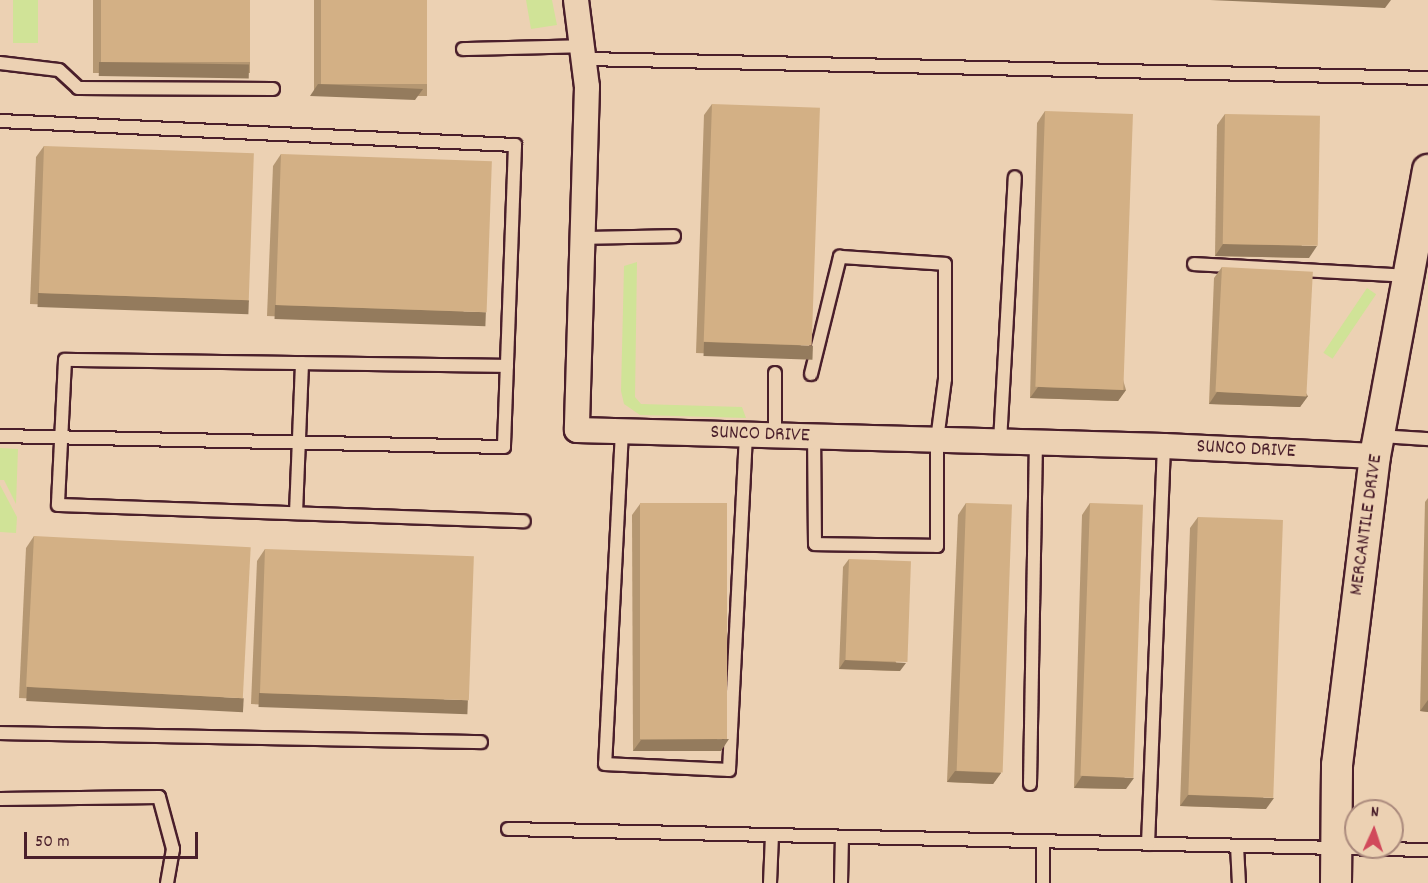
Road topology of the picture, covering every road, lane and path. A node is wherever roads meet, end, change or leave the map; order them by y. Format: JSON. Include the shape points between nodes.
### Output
{"nodes":[{"id":1,"x":576,"y":0,"type":"edge"},
{"id":2,"x":463,"y":49,"type":"dead end"},
{"id":3,"x":585,"y":52,"type":"junction"},
{"id":4,"x":0,"y":63,"type":"edge"},
{"id":5,"x":1428,"y":78,"type":"edge"},
{"id":6,"x":273,"y":89,"type":"dead end"},
{"id":7,"x":0,"y":121,"type":"edge"},
{"id":8,"x":1428,"y":170,"type":"edge"},
{"id":9,"x":1015,"y":177,"type":"dead end"},
{"id":10,"x":674,"y":236,"type":"dead end"},
{"id":11,"x":582,"y":238,"type":"junction"},
{"id":12,"x":1194,"y":264,"type":"dead end"},
{"id":13,"x":1409,"y":276,"type":"junction"},
{"id":14,"x":302,"y":363,"type":"junction"},
{"id":15,"x":507,"y":366,"type":"junction"},
{"id":16,"x":775,"y":373,"type":"dead end"},
{"id":17,"x":811,"y":374,"type":"dead end"},
{"id":18,"x":622,"y":432,"type":"junction"},
{"id":19,"x":0,"y":435,"type":"edge"},
{"id":20,"x":746,"y":435,"type":"junction"},
{"id":21,"x":775,"y":436,"type":"junction"},
{"id":22,"x":62,"y":437,"type":"junction"},
{"id":23,"x":814,"y":437,"type":"junction"},
{"id":24,"x":1428,"y":439,"type":"edge"},
{"id":25,"x":936,"y":440,"type":"junction"},
{"id":26,"x":299,"y":442,"type":"junction"},
{"id":27,"x":1000,"y":442,"type":"junction"},
{"id":28,"x":1036,"y":443,"type":"junction"},
{"id":29,"x":1164,"y":446,"type":"junction"},
{"id":30,"x":1378,"y":446,"type":"junction"},
{"id":31,"x":296,"y":513,"type":"junction"},
{"id":32,"x":524,"y":521,"type":"dead end"},
{"id":33,"x":0,"y":734,"type":"edge"},
{"id":34,"x":481,"y":742,"type":"dead end"},
{"id":35,"x":1030,"y":783,"type":"dead end"},
{"id":36,"x":0,"y":799,"type":"edge"},
{"id":37,"x":508,"y":830,"type":"dead end"},
{"id":38,"x":772,"y":836,"type":"junction"},
{"id":39,"x":842,"y":837,"type":"junction"},
{"id":40,"x":1043,"y":842,"type":"junction"},
{"id":41,"x":1148,"y":844,"type":"junction"},
{"id":42,"x":1237,"y":846,"type":"junction"},
{"id":43,"x":1335,"y":847,"type":"junction"},
{"id":44,"x":1428,"y":850,"type":"edge"},
{"id":45,"x":167,"y":883,"type":"edge"},
{"id":46,"x":770,"y":883,"type":"edge"},
{"id":47,"x":841,"y":883,"type":"edge"},
{"id":48,"x":1043,"y":883,"type":"edge"},
{"id":49,"x":1239,"y":883,"type":"edge"},
{"id":50,"x":1336,"y":883,"type":"edge"}],
"edges":[{"from":1,"to":3,"type":"street","name":"SUNCO DRIVE"},
{"from":2,"to":3,"type":"lane"},
{"from":3,"to":5,"type":"lane"},
{"from":3,"to":11,"type":"street","name":"SUNCO DRIVE"},
{"from":4,"to":6,"type":"lane","via":[[59,70],[78,88]]},
{"from":7,"to":15,"type":"lane","via":[[514,145]]},
{"from":8,"to":13,"type":"street","name":"MERCANTILE DRIVE"},
{"from":9,"to":27,"type":"lane"},
{"from":10,"to":11,"type":"lane"},
{"from":11,"to":18,"type":"street","name":"SUNCO DRIVE","via":[[577,430]]},
{"from":12,"to":13,"type":"lane"},
{"from":13,"to":30,"type":"street","name":"MERCANTILE DRIVE"},
{"from":14,"to":15,"type":"lane"},
{"from":14,"to":22,"type":"lane","via":[[65,360]]},
{"from":14,"to":26,"type":"lane"},
{"from":15,"to":26,"type":"lane","via":[[504,447]]},
{"from":16,"to":21,"type":"lane"},
{"from":17,"to":25,"type":"lane","via":[[840,257],[945,264],[945,379]]},
{"from":18,"to":20,"type":"street","name":"SUNCO DRIVE"},
{"from":18,"to":20,"type":"lane","via":[[605,764],[729,770]]},
{"from":19,"to":22,"type":"lane"},
{"from":20,"to":21,"type":"street","name":"SUNCO DRIVE"},
{"from":21,"to":23,"type":"street","name":"SUNCO DRIVE"},
{"from":22,"to":26,"type":"lane"},
{"from":22,"to":31,"type":"lane","via":[[58,505]]},
{"from":23,"to":25,"type":"street","name":"SUNCO DRIVE"},
{"from":23,"to":25,"type":"lane","via":[[814,544],[937,546]]},
{"from":24,"to":30,"type":"lane"},
{"from":25,"to":27,"type":"street","name":"SUNCO DRIVE"},
{"from":26,"to":31,"type":"lane"},
{"from":27,"to":28,"type":"street","name":"SUNCO DRIVE"},
{"from":28,"to":29,"type":"street","name":"SUNCO DRIVE"},
{"from":28,"to":35,"type":"lane"},
{"from":29,"to":30,"type":"street","name":"SUNCO DRIVE"},
{"from":29,"to":41,"type":"lane"},
{"from":30,"to":43,"type":"street","name":"MERCANTILE DRIVE","via":[[1337,765]]},
{"from":31,"to":32,"type":"lane"},
{"from":33,"to":34,"type":"lane"},
{"from":36,"to":45,"type":"lane","via":[[159,797],[173,849]]},
{"from":37,"to":38,"type":"lane"},
{"from":38,"to":39,"type":"lane"},
{"from":38,"to":46,"type":"lane"},
{"from":39,"to":40,"type":"lane"},
{"from":39,"to":47,"type":"lane"},
{"from":40,"to":41,"type":"lane"},
{"from":40,"to":48,"type":"lane"},
{"from":41,"to":42,"type":"lane"},
{"from":42,"to":43,"type":"lane"},
{"from":42,"to":49,"type":"lane"},
{"from":43,"to":44,"type":"lane"},
{"from":43,"to":50,"type":"street","name":"MERCANTILE DRIVE"}]}
